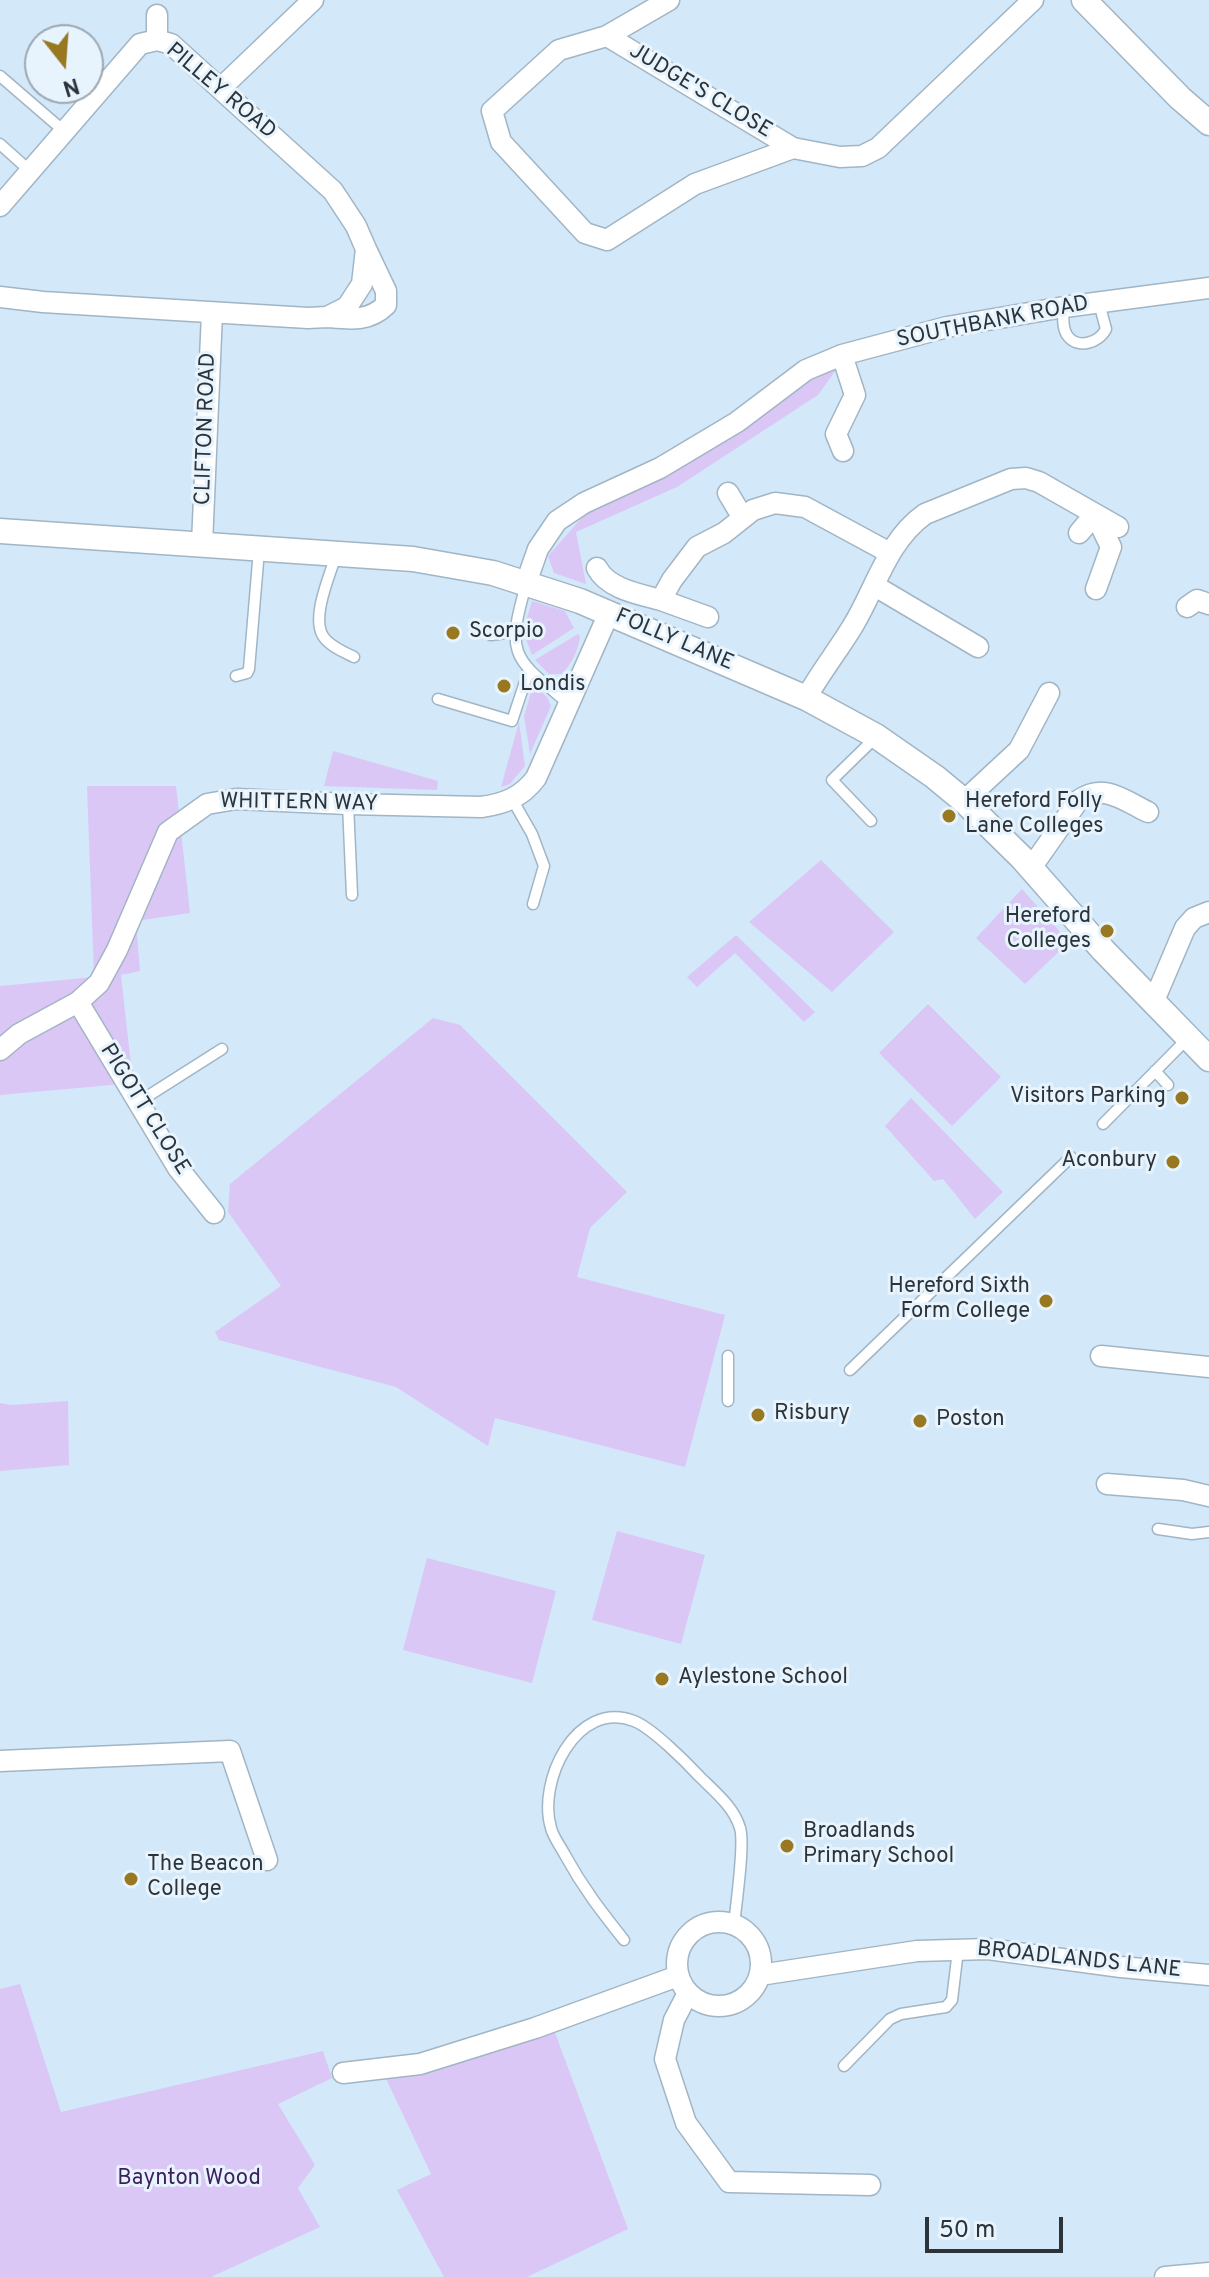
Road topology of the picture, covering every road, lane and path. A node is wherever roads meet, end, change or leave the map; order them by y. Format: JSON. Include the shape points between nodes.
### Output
{"nodes":[{"id":1,"x":313,"y":0,"type":"edge"},
{"id":2,"x":669,"y":0,"type":"edge"},
{"id":3,"x":1033,"y":0,"type":"edge"},
{"id":4,"x":1084,"y":0,"type":"edge"},
{"id":5,"x":157,"y":15,"type":"dead end"},
{"id":6,"x":607,"y":36,"type":"junction"},
{"id":7,"x":157,"y":40,"type":"junction"},
{"id":8,"x":0,"y":76,"type":"edge"},
{"id":9,"x":221,"y":88,"type":"junction"},
{"id":10,"x":1209,"y":123,"type":"edge"},
{"id":11,"x":65,"y":132,"type":"junction"},
{"id":12,"x":0,"y":144,"type":"edge"},
{"id":13,"x":793,"y":148,"type":"junction"},
{"id":14,"x":30,"y":171,"type":"junction"},
{"id":15,"x":0,"y":206,"type":"edge"},
{"id":16,"x":366,"y":249,"type":"junction"},
{"id":17,"x":1209,"y":288,"type":"edge"},
{"id":18,"x":0,"y":297,"type":"edge"},
{"id":19,"x":1099,"y":303,"type":"junction"},
{"id":20,"x":1064,"y":307,"type":"junction"},
{"id":21,"x":212,"y":313,"type":"junction"},
{"id":22,"x":327,"y":317,"type":"junction"},
{"id":23,"x":842,"y":355,"type":"junction"},
{"id":24,"x":843,"y":451,"type":"dead end"},
{"id":25,"x":728,"y":493,"type":"dead end"},
{"id":26,"x":1095,"y":514,"type":"junction"},
{"id":27,"x":743,"y":518,"type":"junction"},
{"id":28,"x":1118,"y":527,"type":"dead end"},
{"id":29,"x":0,"y":531,"type":"edge"},
{"id":30,"x":1079,"y":533,"type":"dead end"},
{"id":31,"x":202,"y":544,"type":"junction"},
{"id":32,"x":259,"y":548,"type":"junction"},
{"id":33,"x":890,"y":553,"type":"junction"},
{"id":34,"x":337,"y":554,"type":"junction"},
{"id":35,"x":597,"y":568,"type":"dead end"},
{"id":36,"x":526,"y":583,"type":"junction"},
{"id":37,"x":875,"y":586,"type":"junction"},
{"id":38,"x":1096,"y":589,"type":"dead end"},
{"id":39,"x":661,"y":600,"type":"junction"},
{"id":40,"x":1209,"y":604,"type":"edge"},
{"id":41,"x":1187,"y":607,"type":"dead end"},
{"id":42,"x":609,"y":613,"type":"junction"},
{"id":43,"x":708,"y":617,"type":"dead end"},
{"id":44,"x":513,"y":632,"type":"junction"},
{"id":45,"x":491,"y":635,"type":"dead end"},
{"id":46,"x":978,"y":647,"type":"dead end"},
{"id":47,"x":354,"y":657,"type":"dead end"},
{"id":48,"x":529,"y":670,"type":"junction"},
{"id":49,"x":236,"y":676,"type":"dead end"},
{"id":50,"x":1049,"y":693,"type":"dead end"},
{"id":51,"x":806,"y":698,"type":"junction"},
{"id":52,"x":438,"y":699,"type":"dead end"},
{"id":53,"x":569,"y":704,"type":"junction"},
{"id":54,"x":876,"y":736,"type":"junction"},
{"id":55,"x":512,"y":799,"type":"junction"},
{"id":56,"x":964,"y":801,"type":"junction"},
{"id":57,"x":348,"y":804,"type":"junction"},
{"id":58,"x":1148,"y":812,"type":"dead end"},
{"id":59,"x":871,"y":821,"type":"dead end"},
{"id":60,"x":1031,"y":868,"type":"junction"},
{"id":61,"x":352,"y":895,"type":"dead end"},
{"id":62,"x":533,"y":904,"type":"dead end"},
{"id":63,"x":1209,"y":912,"type":"edge"},
{"id":64,"x":78,"y":1002,"type":"junction"},
{"id":65,"x":1153,"y":1003,"type":"junction"},
{"id":66,"x":1188,"y":1038,"type":"junction"},
{"id":67,"x":222,"y":1049,"type":"dead end"},
{"id":68,"x":0,"y":1050,"type":"edge"},
{"id":69,"x":1209,"y":1059,"type":"edge"},
{"id":70,"x":1155,"y":1071,"type":"junction"},
{"id":71,"x":1168,"y":1085,"type":"dead end"},
{"id":72,"x":137,"y":1103,"type":"junction"},
{"id":73,"x":1103,"y":1124,"type":"dead end"},
{"id":74,"x":1071,"y":1157,"type":"dead end"},
{"id":75,"x":214,"y":1213,"type":"dead end"},
{"id":76,"x":728,"y":1356,"type":"dead end"},
{"id":77,"x":1101,"y":1356,"type":"dead end"},
{"id":78,"x":1209,"y":1367,"type":"edge"},
{"id":79,"x":850,"y":1370,"type":"dead end"},
{"id":80,"x":728,"y":1401,"type":"dead end"},
{"id":81,"x":1107,"y":1484,"type":"dead end"},
{"id":82,"x":1209,"y":1496,"type":"edge"},
{"id":83,"x":1158,"y":1529,"type":"dead end"},
{"id":84,"x":1209,"y":1532,"type":"edge"},
{"id":85,"x":0,"y":1761,"type":"edge"},
{"id":86,"x":267,"y":1860,"type":"dead end"},
{"id":87,"x":734,"y":1925,"type":"junction"},
{"id":88,"x":624,"y":1940,"type":"dead end"},
{"id":89,"x":958,"y":1950,"type":"junction"},
{"id":90,"x":760,"y":1975,"type":"junction"},
{"id":91,"x":1209,"y":1975,"type":"edge"},
{"id":92,"x":683,"y":1985,"type":"junction"},
{"id":93,"x":844,"y":2066,"type":"dead end"},
{"id":94,"x":343,"y":2073,"type":"dead end"},
{"id":95,"x":870,"y":2185,"type":"dead end"},
{"id":96,"x":1209,"y":2273,"type":"edge"},
{"id":97,"x":1165,"y":2277,"type":"edge"}],
"edges":[{"from":1,"to":9,"type":"street"},
{"from":2,"to":6,"type":"street"},
{"from":3,"to":13,"type":"street","name":"JUDGE'S CLOSE","via":[[1003,28],[984,27],[941,68],[877,130],[878,148],[862,156],[840,157]]},
{"from":4,"to":10,"type":"street"},
{"from":5,"to":7,"type":"street"},
{"from":6,"to":13,"type":"street","name":"JUDGE'S CLOSE"},
{"from":6,"to":13,"type":"street","name":"JUDGE'S CLOSE","via":[[559,50],[492,111],[501,142],[585,233],[607,240],[695,184]]},
{"from":7,"to":9,"type":"street","name":"PILLEY ROAD","via":[[171,44]]},
{"from":7,"to":11,"type":"street","name":"PILLEY ROAD","via":[[140,44]]},
{"from":8,"to":11,"type":"lane"},
{"from":9,"to":16,"type":"street","name":"PILLEY ROAD","via":[[333,191]]},
{"from":11,"to":14,"type":"street","name":"PILLEY ROAD"},
{"from":12,"to":14,"type":"lane"},
{"from":14,"to":15,"type":"street","name":"PILLEY ROAD"},
{"from":16,"to":22,"type":"street","via":[[362,284],[347,307]]},
{"from":16,"to":22,"type":"street","name":"PILLEY ROAD","via":[[386,291],[386,305],[365,319]]},
{"from":17,"to":19,"type":"street","name":"SOUTHBANK ROAD"},
{"from":18,"to":21,"type":"street","name":"PILLEY ROAD"},
{"from":19,"to":20,"type":"street","name":"SOUTHBANK ROAD"},
{"from":19,"to":20,"type":"lane","via":[[1106,329],[1088,343],[1068,337]]},
{"from":20,"to":23,"type":"street","name":"SOUTHBANK ROAD","via":[[947,327]]},
{"from":21,"to":22,"type":"street","name":"PILLEY ROAD"},
{"from":21,"to":31,"type":"street","name":"CLIFTON ROAD"},
{"from":23,"to":24,"type":"street","via":[[855,395],[836,434]]},
{"from":23,"to":36,"type":"street","name":"SOUTHBANK ROAD","via":[[806,370],[737,422],[660,468],[557,521],[538,549]]},
{"from":25,"to":27,"type":"street"},
{"from":26,"to":28,"type":"street"},
{"from":26,"to":30,"type":"street"},
{"from":26,"to":33,"type":"street","via":[[1039,482],[1011,479],[925,514]]},
{"from":26,"to":38,"type":"street","via":[[1111,547]]},
{"from":27,"to":33,"type":"street","via":[[775,503],[805,507]]},
{"from":27,"to":39,"type":"street","via":[[697,547]]},
{"from":29,"to":31,"type":"street","name":"FOLLY LANE"},
{"from":31,"to":32,"type":"street","name":"FOLLY LANE"},
{"from":32,"to":34,"type":"street","name":"FOLLY LANE"},
{"from":32,"to":49,"type":"lane","via":[[249,669]]},
{"from":33,"to":37,"type":"street"},
{"from":34,"to":36,"type":"street","name":"FOLLY LANE","via":[[413,559]]},
{"from":34,"to":47,"type":"lane","via":[[319,627],[325,640]]},
{"from":35,"to":39,"type":"street","via":[[626,591]]},
{"from":36,"to":42,"type":"street","name":"FOLLY LANE"},
{"from":36,"to":44,"type":"lane"},
{"from":37,"to":46,"type":"street"},
{"from":37,"to":51,"type":"street"},
{"from":39,"to":43,"type":"street"},
{"from":40,"to":41,"type":"street","via":[[1197,600]]},
{"from":42,"to":51,"type":"street","name":"FOLLY LANE"},
{"from":42,"to":53,"type":"street"},
{"from":44,"to":45,"type":"lane"},
{"from":44,"to":48,"type":"lane"},
{"from":48,"to":52,"type":"lane","via":[[512,721]]},
{"from":48,"to":53,"type":"lane"},
{"from":50,"to":56,"type":"street","via":[[1019,750]]},
{"from":51,"to":54,"type":"street","name":"FOLLY LANE"},
{"from":53,"to":55,"type":"street","via":[[536,778]]},
{"from":54,"to":56,"type":"street","name":"FOLLY LANE"},
{"from":54,"to":59,"type":"lane","via":[[832,780]]},
{"from":55,"to":57,"type":"street","name":"WHITTERN WAY","via":[[481,807]]},
{"from":55,"to":62,"type":"lane","via":[[544,866]]},
{"from":56,"to":60,"type":"street","name":"FOLLY LANE"},
{"from":57,"to":61,"type":"lane"},
{"from":57,"to":64,"type":"street","name":"WHITTERN WAY","via":[[222,799],[168,832],[117,950],[99,983]]},
{"from":58,"to":60,"type":"street","via":[[1101,791],[1089,792]]},
{"from":60,"to":65,"type":"street","name":"FOLLY LANE"},
{"from":63,"to":65,"type":"street","via":[[1185,928]]},
{"from":64,"to":68,"type":"street","name":"WHITTERN WAY"},
{"from":64,"to":72,"type":"street","name":"PIGOTT CLOSE"},
{"from":65,"to":66,"type":"street","name":"FOLLY LANE"},
{"from":66,"to":69,"type":"street","name":"FOLLY LANE"},
{"from":66,"to":70,"type":"lane"},
{"from":67,"to":72,"type":"lane"},
{"from":70,"to":71,"type":"lane"},
{"from":70,"to":73,"type":"lane"},
{"from":72,"to":75,"type":"street","name":"PIGOTT CLOSE"},
{"from":74,"to":79,"type":"lane"},
{"from":76,"to":80,"type":"lane"},
{"from":77,"to":78,"type":"street"},
{"from":81,"to":82,"type":"street"},
{"from":83,"to":84,"type":"lane"},
{"from":85,"to":86,"type":"street","via":[[230,1751]]},
{"from":87,"to":88,"type":"lane","via":[[742,1832],[735,1815],[683,1758],[635,1721],[611,1717],[590,1722],[576,1734],[557,1765],[548,1807],[551,1829],[584,1891]]},
{"from":87,"to":90,"type":"street","via":[[756,1943]]},
{"from":87,"to":92,"type":"street","via":[[710,1924],[689,1934],[679,1954]]},
{"from":89,"to":90,"type":"street","name":"BROADLANDS LANE","via":[[917,1951]]},
{"from":89,"to":91,"type":"street","name":"BROADLANDS LANE"},
{"from":89,"to":93,"type":"lane","via":[[952,2000],[946,2007],[890,2019]]},
{"from":90,"to":92,"type":"street","via":[[743,1999],[730,2005],[701,2002]]},
{"from":92,"to":94,"type":"street","via":[[420,2064]]},
{"from":92,"to":95,"type":"street","via":[[665,2059],[686,2123],[729,2182]]},
{"from":96,"to":97,"type":"street"}]}
